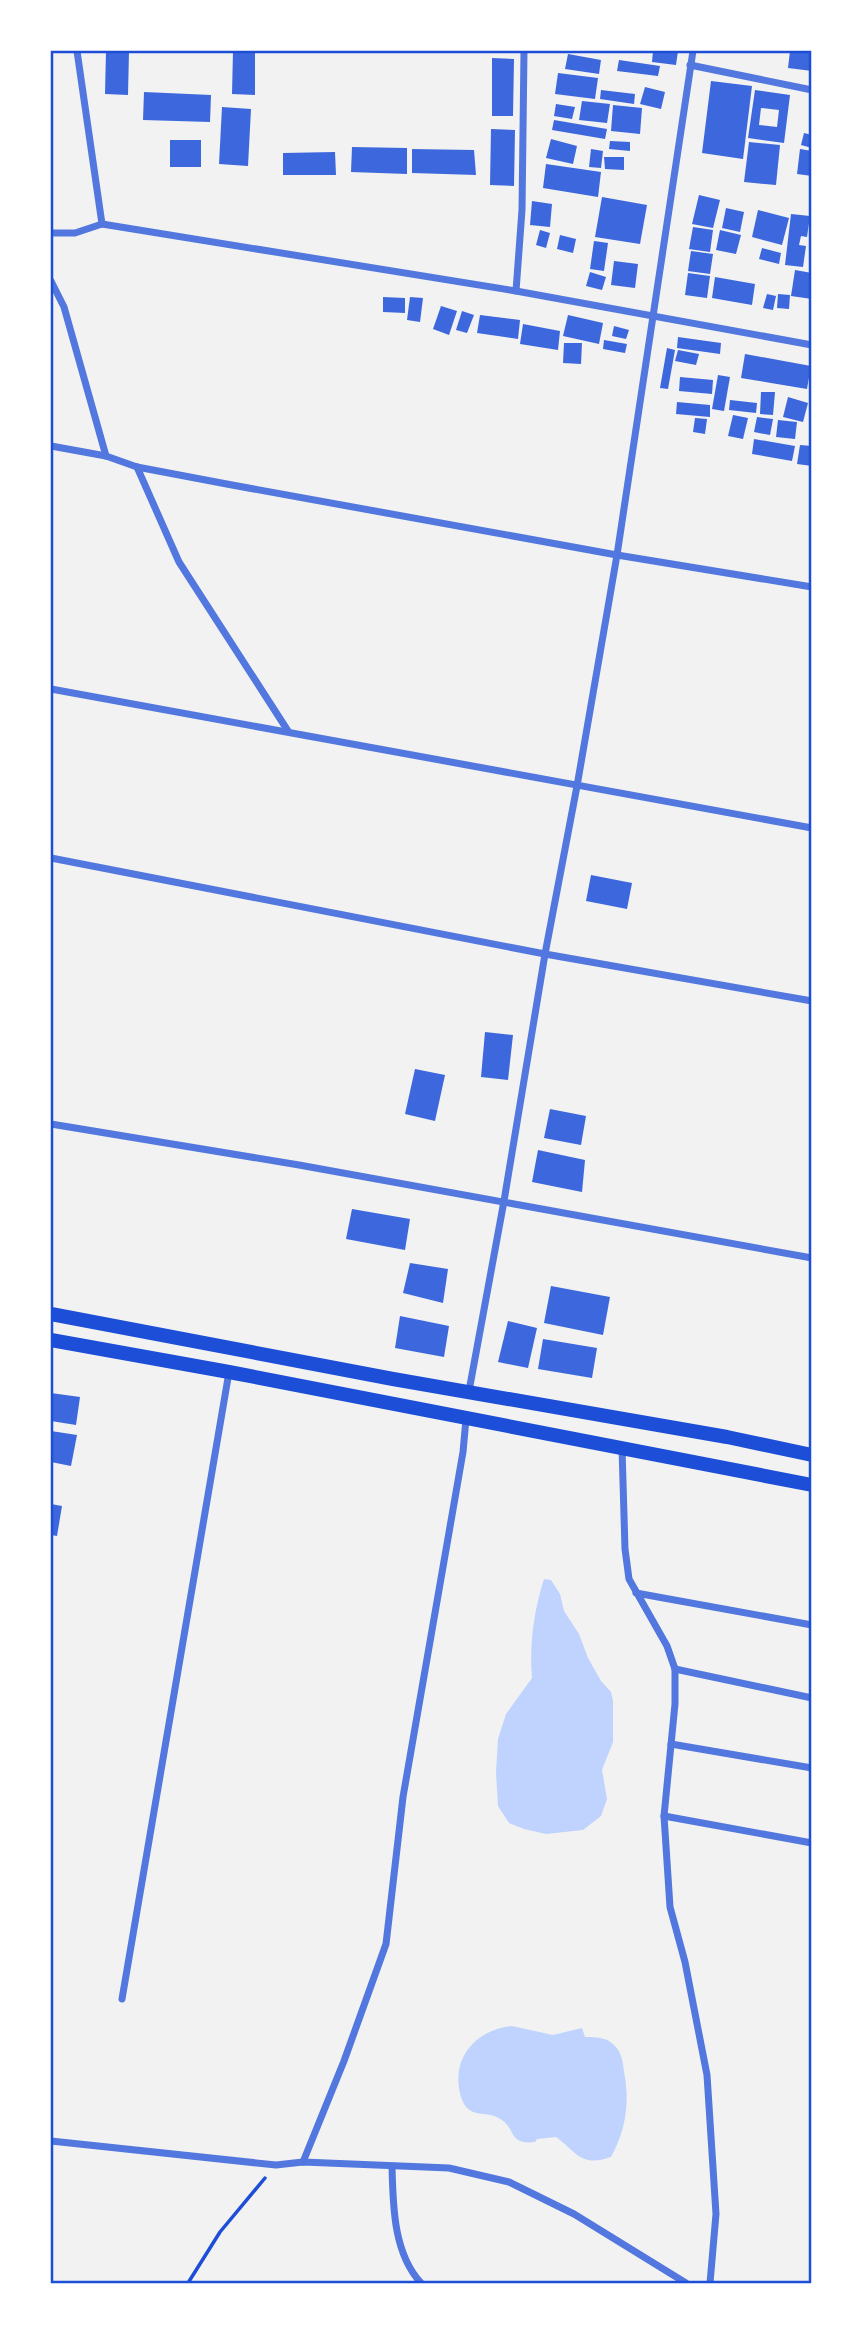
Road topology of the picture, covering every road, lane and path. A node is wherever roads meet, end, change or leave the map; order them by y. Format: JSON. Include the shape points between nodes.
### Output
{"nodes":[{"id":1,"x":77,"y":51,"type":"edge"},
{"id":2,"x":524,"y":51,"type":"edge"},
{"id":3,"x":693,"y":51,"type":"edge"},
{"id":4,"x":690,"y":65,"type":"junction"},
{"id":5,"x":812,"y":90,"type":"edge"},
{"id":6,"x":102,"y":224,"type":"junction"},
{"id":7,"x":51,"y":233,"type":"edge"},
{"id":8,"x":51,"y":281,"type":"edge"},
{"id":9,"x":516,"y":291,"type":"junction"},
{"id":10,"x":653,"y":316,"type":"junction"},
{"id":11,"x":812,"y":345,"type":"edge"},
{"id":12,"x":51,"y":446,"type":"edge"},
{"id":13,"x":106,"y":456,"type":"junction"},
{"id":14,"x":137,"y":467,"type":"junction"},
{"id":15,"x":617,"y":555,"type":"junction"},
{"id":16,"x":812,"y":587,"type":"edge"},
{"id":17,"x":51,"y":689,"type":"edge"},
{"id":18,"x":288,"y":731,"type":"junction"},
{"id":19,"x":577,"y":786,"type":"junction"},
{"id":20,"x":812,"y":828,"type":"edge"},
{"id":21,"x":51,"y":858,"type":"edge"},
{"id":22,"x":545,"y":954,"type":"junction"},
{"id":23,"x":812,"y":1000,"type":"edge"},
{"id":24,"x":51,"y":1124,"type":"edge"},
{"id":25,"x":505,"y":1201,"type":"junction"},
{"id":26,"x":812,"y":1258,"type":"edge"},
{"id":27,"x":51,"y":1314,"type":"edge"},
{"id":28,"x":51,"y":1340,"type":"edge"},
{"id":29,"x":229,"y":1371,"type":"junction"},
{"id":30,"x":469,"y":1391,"type":"junction"},
{"id":31,"x":466,"y":1419,"type":"junction"},
{"id":32,"x":622,"y":1448,"type":"junction"},
{"id":33,"x":812,"y":1455,"type":"edge"},
{"id":34,"x":812,"y":1485,"type":"edge"},
{"id":35,"x":636,"y":1593,"type":"junction"},
{"id":36,"x":812,"y":1625,"type":"edge"},
{"id":37,"x":675,"y":1669,"type":"junction"},
{"id":38,"x":812,"y":1698,"type":"edge"},
{"id":39,"x":671,"y":1744,"type":"junction"},
{"id":40,"x":812,"y":1768,"type":"edge"},
{"id":41,"x":664,"y":1816,"type":"junction"},
{"id":42,"x":812,"y":1843,"type":"edge"},
{"id":43,"x":122,"y":1999,"type":"dead end"},
{"id":44,"x":51,"y":2141,"type":"edge"},
{"id":45,"x":303,"y":2162,"type":"junction"},
{"id":46,"x":276,"y":2165,"type":"junction"},
{"id":47,"x":392,"y":2166,"type":"junction"},
{"id":48,"x":188,"y":2283,"type":"edge"},
{"id":49,"x":421,"y":2283,"type":"edge"},
{"id":50,"x":686,"y":2283,"type":"edge"},
{"id":51,"x":710,"y":2283,"type":"edge"}],
"edges":[{"from":1,"to":6,"type":"street"},
{"from":2,"to":9,"type":"street"},
{"from":3,"to":4,"type":"street"},
{"from":4,"to":5,"type":"street"},
{"from":4,"to":10,"type":"street"},
{"from":6,"to":7,"type":"street","via":[[75,233]]},
{"from":6,"to":9,"type":"street"},
{"from":8,"to":13,"type":"street","via":[[64,307]]},
{"from":9,"to":10,"type":"street"},
{"from":10,"to":11,"type":"street"},
{"from":10,"to":15,"type":"street"},
{"from":12,"to":13,"type":"street"},
{"from":13,"to":14,"type":"street"},
{"from":14,"to":15,"type":"street"},
{"from":14,"to":18,"type":"street","via":[[179,562]]},
{"from":15,"to":16,"type":"street"},
{"from":15,"to":19,"type":"street"},
{"from":17,"to":18,"type":"street"},
{"from":18,"to":19,"type":"street"},
{"from":19,"to":20,"type":"street"},
{"from":19,"to":22,"type":"street"},
{"from":21,"to":22,"type":"street"},
{"from":22,"to":23,"type":"street"},
{"from":22,"to":25,"type":"street"},
{"from":24,"to":25,"type":"street"},
{"from":25,"to":26,"type":"street"},
{"from":25,"to":30,"type":"street"},
{"from":27,"to":30,"type":"main road"},
{"from":28,"to":29,"type":"main road"},
{"from":29,"to":31,"type":"main road"},
{"from":29,"to":43,"type":"street"},
{"from":30,"to":33,"type":"main road"},
{"from":31,"to":32,"type":"main road"},
{"from":31,"to":45,"type":"street","via":[[403,1797],[386,1944]]},
{"from":32,"to":34,"type":"main road"},
{"from":32,"to":35,"type":"street","via":[[625,1549]]},
{"from":35,"to":36,"type":"street"},
{"from":35,"to":37,"type":"street"},
{"from":37,"to":38,"type":"street"},
{"from":37,"to":39,"type":"street"},
{"from":39,"to":40,"type":"street"},
{"from":39,"to":41,"type":"street"},
{"from":41,"to":42,"type":"street"},
{"from":41,"to":51,"type":"street","via":[[670,1907],[707,2075],[716,2214]]},
{"from":44,"to":46,"type":"street"},
{"from":45,"to":46,"type":"street"},
{"from":45,"to":47,"type":"street"},
{"from":46,"to":48,"type":"path","via":[[220,2231]]},
{"from":47,"to":49,"type":"street","via":[[393,2214],[403,2250]]},
{"from":47,"to":50,"type":"street","via":[[449,2168],[509,2182],[574,2214]]}]}
